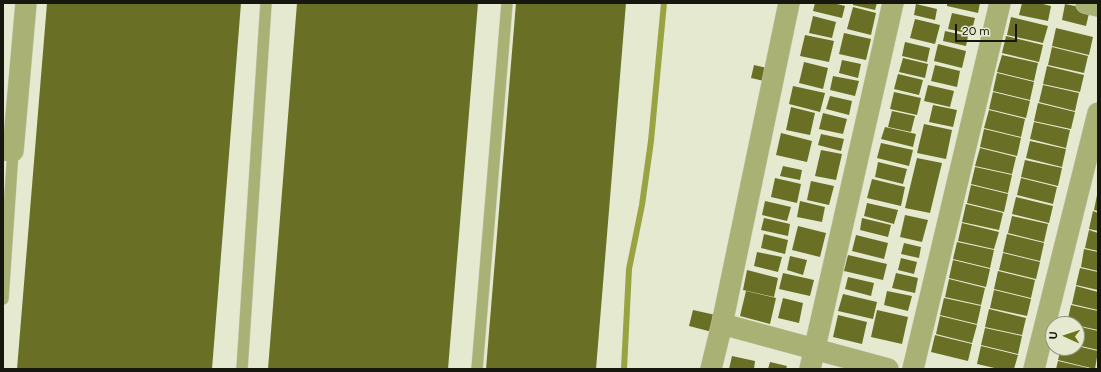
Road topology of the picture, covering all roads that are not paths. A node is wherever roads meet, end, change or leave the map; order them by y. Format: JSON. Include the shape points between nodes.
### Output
{"nodes":[{"id":1,"x":26,"y":3,"type":"edge"},
{"id":2,"x":266,"y":3,"type":"edge"},
{"id":3,"x":507,"y":3,"type":"edge"},
{"id":4,"x":789,"y":3,"type":"edge"},
{"id":5,"x":893,"y":3,"type":"edge"},
{"id":6,"x":1000,"y":3,"type":"edge"},
{"id":7,"x":1086,"y":3,"type":"edge"},
{"id":8,"x":1098,"y":6,"type":"edge"},
{"id":9,"x":1098,"y":113,"type":"edge"},
{"id":10,"x":8,"y":150,"type":"edge"},
{"id":11,"x":4,"y":253,"type":"edge"},
{"id":12,"x":3,"y":299,"type":"edge"},
{"id":13,"x":722,"y":324,"type":"junction"},
{"id":14,"x":812,"y":359,"type":"edge"},
{"id":15,"x":242,"y":369,"type":"edge"},
{"id":16,"x":477,"y":369,"type":"edge"},
{"id":17,"x":711,"y":369,"type":"edge"},
{"id":18,"x":888,"y":369,"type":"edge"},
{"id":19,"x":913,"y":369,"type":"edge"},
{"id":20,"x":1034,"y":369,"type":"edge"}],
"edges":[{"from":1,"to":10,"type":"street"},
{"from":2,"to":15,"type":"lane"},
{"from":3,"to":16,"type":"lane"},
{"from":4,"to":13,"type":"street"},
{"from":5,"to":14,"type":"street"},
{"from":6,"to":19,"type":"street"},
{"from":7,"to":8,"type":"street"},
{"from":9,"to":20,"type":"street"},
{"from":10,"to":11,"type":"lane"},
{"from":11,"to":12,"type":"lane"},
{"from":13,"to":14,"type":"street"},
{"from":13,"to":17,"type":"street"},
{"from":14,"to":18,"type":"street"}]}
